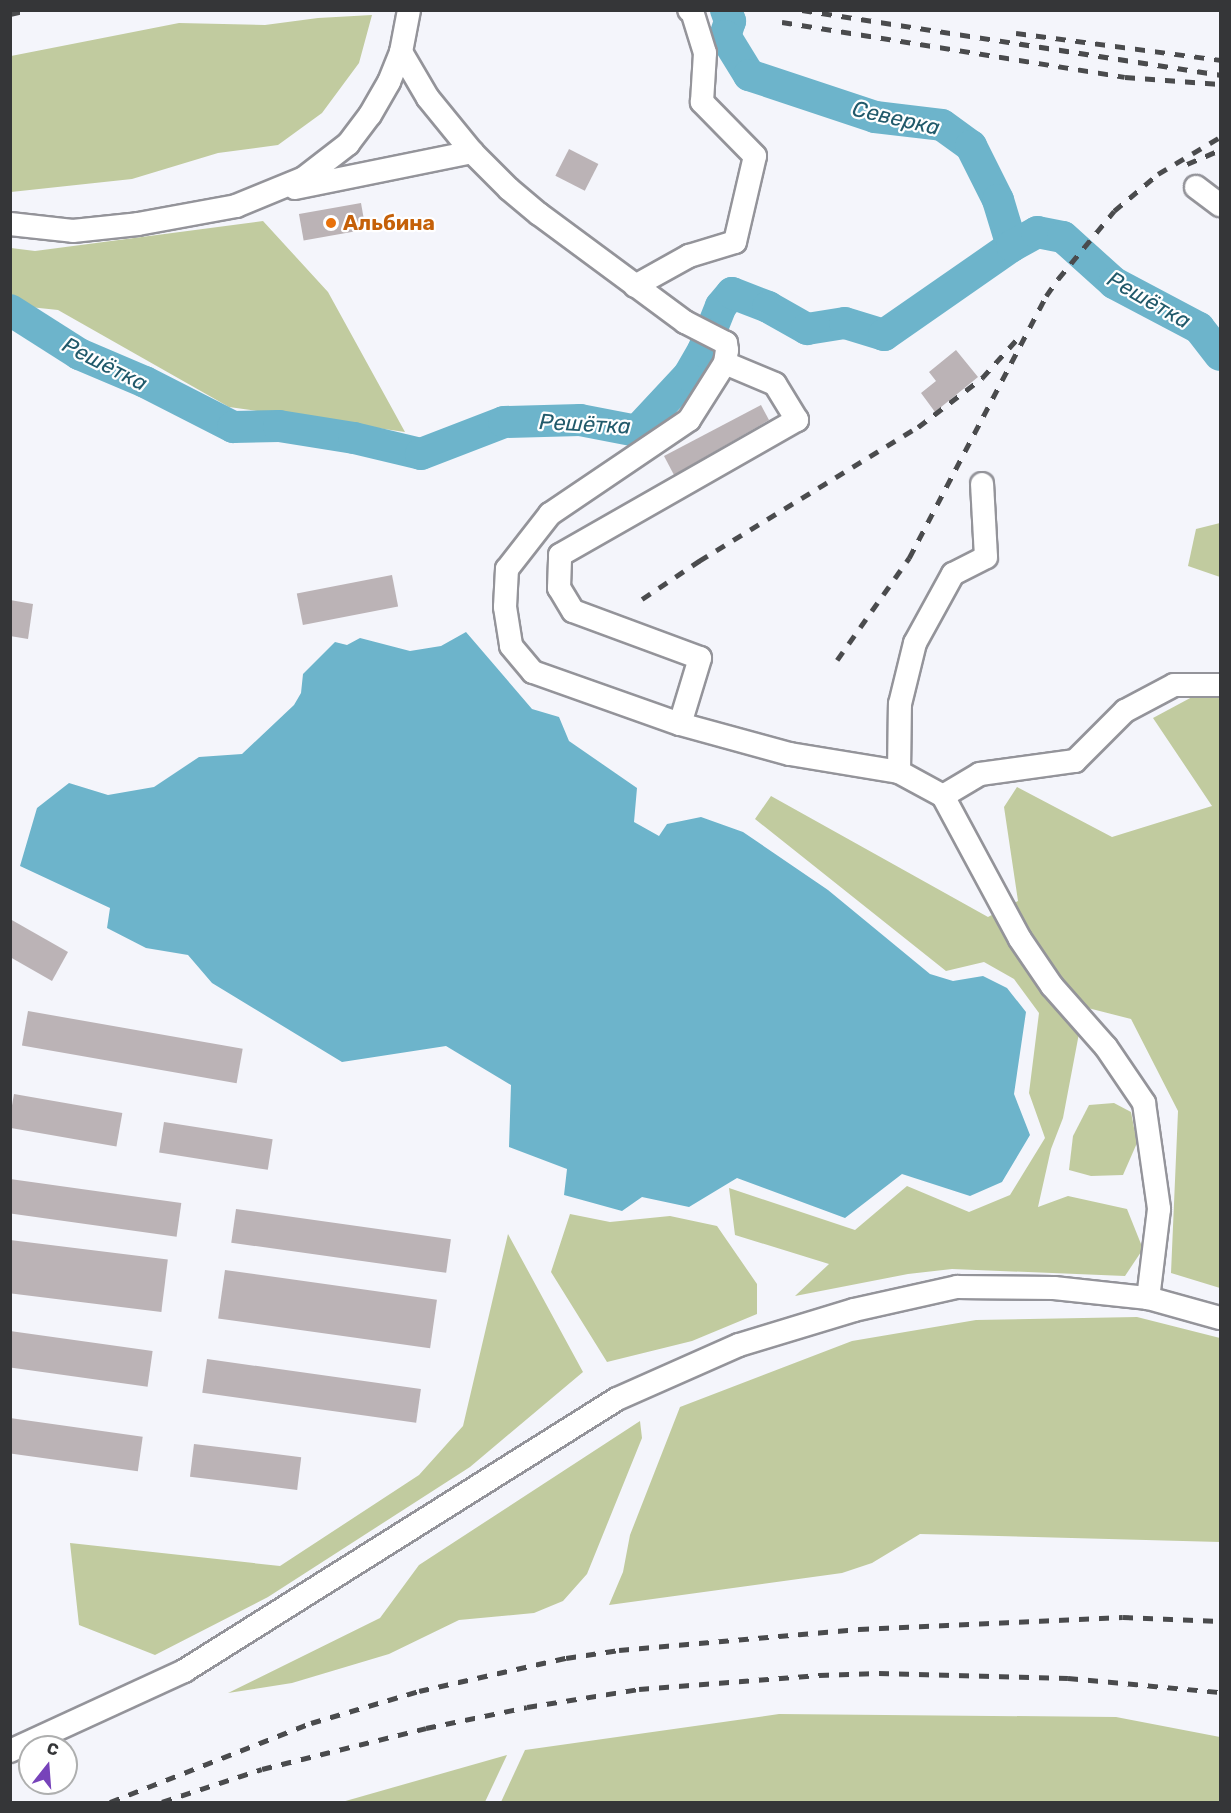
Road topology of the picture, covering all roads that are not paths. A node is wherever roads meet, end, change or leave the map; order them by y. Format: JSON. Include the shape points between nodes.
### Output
{"nodes":[{"id":1,"x":409,"y":10,"type":"edge"},
{"id":2,"x":689,"y":10,"type":"edge"},
{"id":3,"x":401,"y":52,"type":"junction"},
{"id":4,"x":472,"y":152,"type":"junction"},
{"id":5,"x":1196,"y":187,"type":"dead end"},
{"id":6,"x":270,"y":194,"type":"junction"},
{"id":7,"x":1221,"y":205,"type":"edge"},
{"id":8,"x":10,"y":224,"type":"edge"},
{"id":9,"x":635,"y":286,"type":"junction"},
{"id":10,"x":726,"y":353,"type":"junction"},
{"id":11,"x":982,"y":483,"type":"dead end"},
{"id":12,"x":1221,"y":685,"type":"edge"},
{"id":13,"x":680,"y":724,"type":"junction"},
{"id":14,"x":899,"y":772,"type":"junction"},
{"id":15,"x":943,"y":796,"type":"junction"},
{"id":16,"x":1148,"y":1299,"type":"junction"},
{"id":17,"x":1221,"y":1318,"type":"edge"},
{"id":18,"x":10,"y":1751,"type":"edge"}],
"edges":[{"from":1,"to":3,"type":"street"},
{"from":2,"to":9,"type":"street","via":[[705,53],[702,102],[755,156],[735,242],[689,256]]},
{"from":3,"to":4,"type":"street","via":[[428,98]]},
{"from":3,"to":6,"type":"street","via":[[370,115],[348,144],[304,178]]},
{"from":4,"to":6,"type":"street"},
{"from":4,"to":9,"type":"street","via":[[539,214]]},
{"from":5,"to":7,"type":"street"},
{"from":6,"to":8,"type":"street","via":[[236,206],[138,224],[73,231]]},
{"from":9,"to":10,"type":"street"},
{"from":10,"to":13,"type":"street","via":[[689,420],[550,514],[507,569],[504,607],[511,646],[533,672]]},
{"from":10,"to":13,"type":"street","via":[[775,384],[797,420],[560,555],[559,588],[573,611],[700,658]]},
{"from":11,"to":14,"type":"street","via":[[986,557],[953,574],[915,643],[900,704]]},
{"from":12,"to":15,"type":"street","via":[[1174,685],[1125,711],[1076,761],[980,774]]},
{"from":13,"to":14,"type":"street","via":[[790,754]]},
{"from":14,"to":15,"type":"street"},
{"from":15,"to":16,"type":"street","via":[[1020,939],[1052,986],[1106,1047],[1144,1103],[1159,1209]]},
{"from":16,"to":17,"type":"street"},
{"from":16,"to":18,"type":"street","via":[[1054,1288],[957,1287],[854,1310],[739,1345],[617,1399],[184,1671]]}]}
